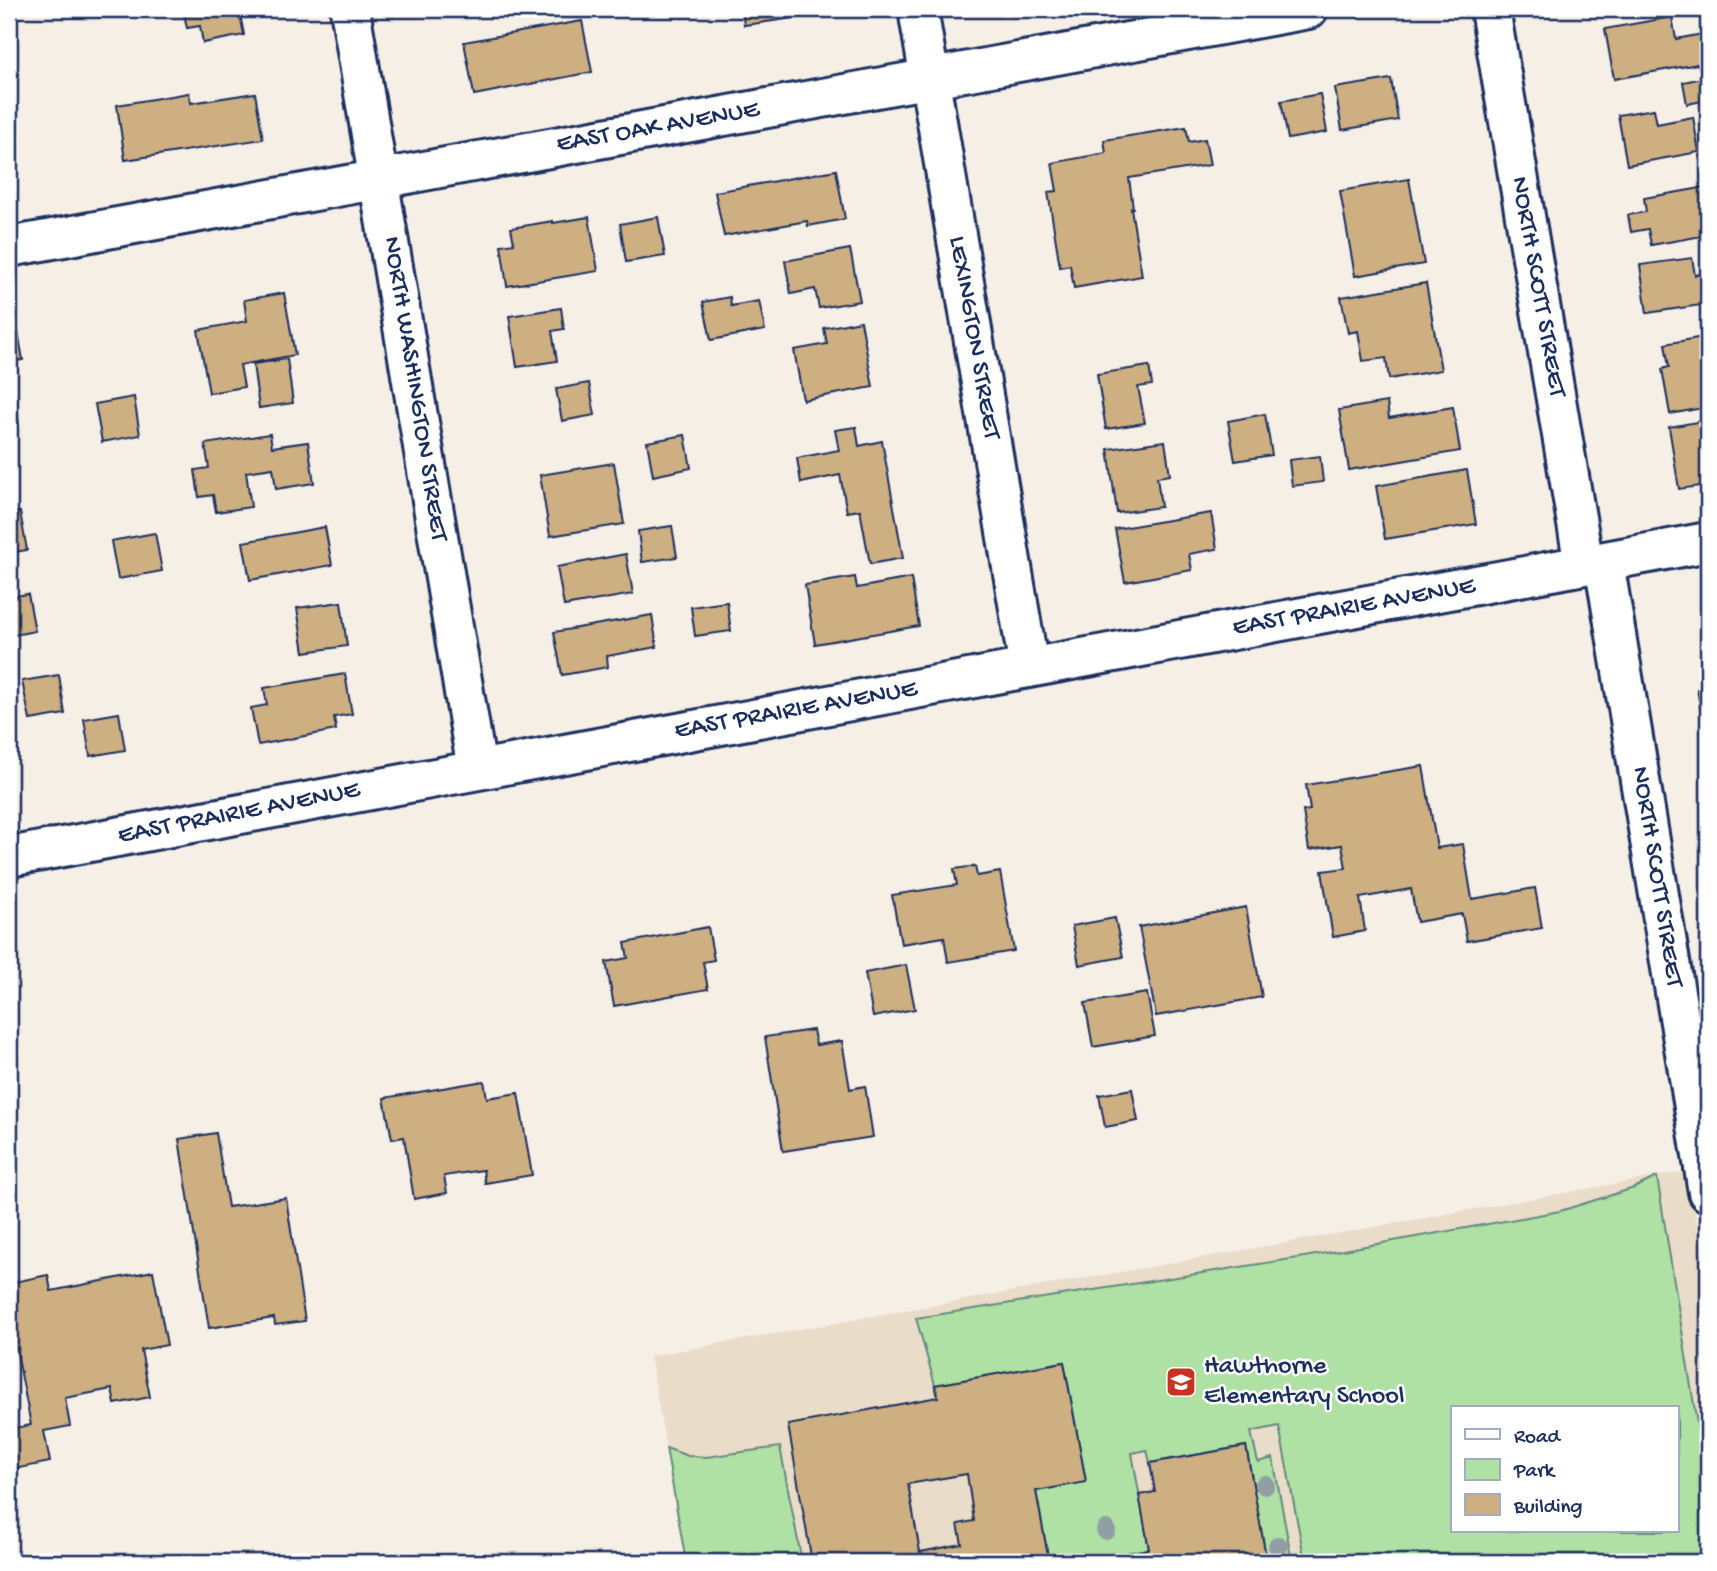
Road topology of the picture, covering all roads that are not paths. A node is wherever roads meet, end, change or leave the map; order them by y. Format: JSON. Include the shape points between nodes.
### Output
{"nodes":[{"id":1,"x":350,"y":9,"type":"edge"},
{"id":2,"x":918,"y":9,"type":"edge"},
{"id":3,"x":1308,"y":9,"type":"edge"},
{"id":4,"x":1490,"y":9,"type":"edge"},
{"id":5,"x":929,"y":78,"type":"junction"},
{"id":6,"x":379,"y":179,"type":"junction"},
{"id":7,"x":9,"y":247,"type":"edge"},
{"id":8,"x":1708,"y":542,"type":"edge"},
{"id":9,"x":1594,"y":563,"type":"junction"},
{"id":10,"x":1029,"y":668,"type":"junction"},
{"id":11,"x":477,"y":770,"type":"junction"},
{"id":12,"x":9,"y":857,"type":"edge"},
{"id":13,"x":1708,"y":1192,"type":"edge"}],
"edges":[{"from":1,"to":6,"type":"street","name":"NORTH WASHINGTON STREET"},
{"from":2,"to":5,"type":"street","name":"LEXINGTON STREET"},
{"from":3,"to":5,"type":"street","name":"EAST OAK AVENUE"},
{"from":4,"to":9,"type":"street","name":"NORTH SCOTT STREET"},
{"from":5,"to":6,"type":"street","name":"EAST OAK AVENUE"},
{"from":5,"to":10,"type":"street","name":"LEXINGTON STREET"},
{"from":6,"to":7,"type":"street","name":"EAST OAK AVENUE"},
{"from":6,"to":11,"type":"street","name":"NORTH WASHINGTON STREET"},
{"from":8,"to":9,"type":"street","name":"EAST PRAIRIE AVENUE"},
{"from":9,"to":10,"type":"street","name":"EAST PRAIRIE AVENUE"},
{"from":9,"to":13,"type":"street","name":"NORTH SCOTT STREET"},
{"from":10,"to":11,"type":"street","name":"EAST PRAIRIE AVENUE"},
{"from":11,"to":12,"type":"street","name":"EAST PRAIRIE AVENUE"}]}
